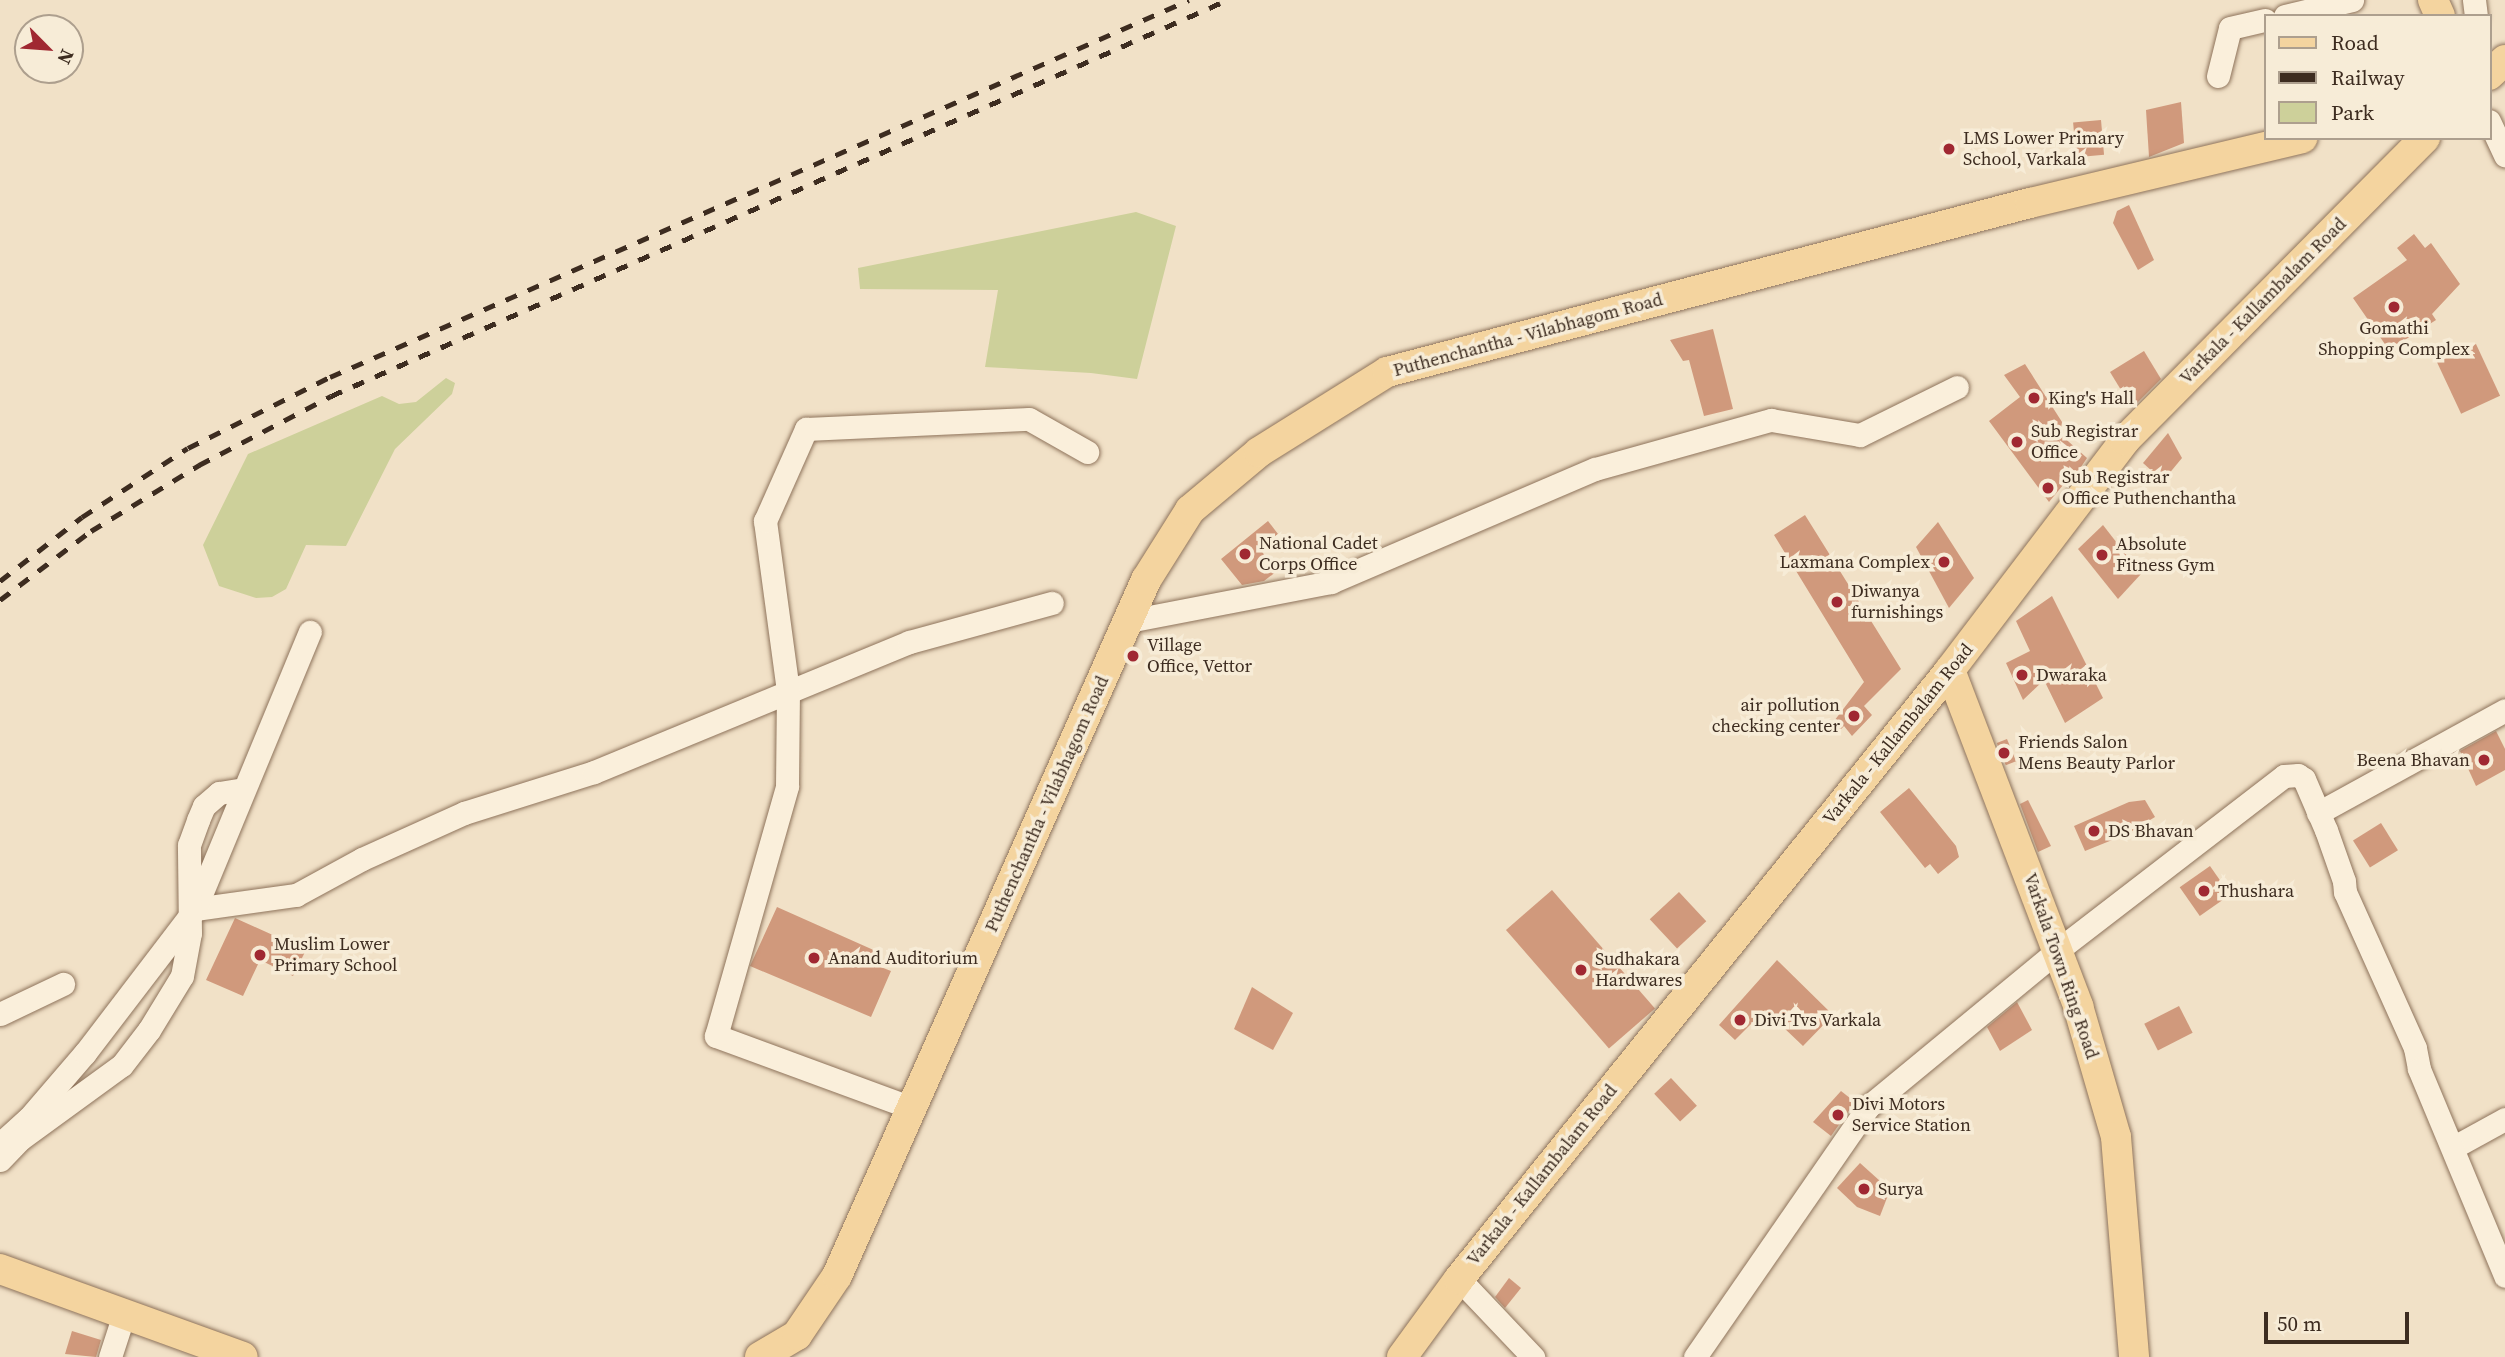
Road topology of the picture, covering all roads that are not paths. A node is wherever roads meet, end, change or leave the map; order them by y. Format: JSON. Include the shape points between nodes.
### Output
{"nodes":[{"id":1,"x":2353,"y":0,"type":"edge"},
{"id":2,"x":2294,"y":14,"type":"edge"},
{"id":3,"x":2264,"y":20,"type":"edge"},
{"id":4,"x":2505,"y":60,"type":"edge"},
{"id":5,"x":2491,"y":73,"type":"edge"},
{"id":6,"x":2218,"y":76,"type":"dead end"},
{"id":7,"x":2491,"y":125,"type":"edge"},
{"id":8,"x":2293,"y":140,"type":"edge"},
{"id":9,"x":2423,"y":140,"type":"edge"},
{"id":10,"x":2505,"y":155,"type":"edge"},
{"id":11,"x":1957,"y":387,"type":"dead end"},
{"id":12,"x":1087,"y":452,"type":"dead end"},
{"id":13,"x":1052,"y":603,"type":"dead end"},
{"id":14,"x":1128,"y":621,"type":"junction"},
{"id":15,"x":310,"y":632,"type":"dead end"},
{"id":16,"x":1950,"y":670,"type":"junction"},
{"id":17,"x":788,"y":691,"type":"junction"},
{"id":18,"x":2505,"y":710,"type":"edge"},
{"id":19,"x":2318,"y":813,"type":"junction"},
{"id":20,"x":192,"y":913,"type":"junction"},
{"id":21,"x":2058,"y":950,"type":"junction"},
{"id":22,"x":63,"y":984,"type":"dead end"},
{"id":23,"x":0,"y":1014,"type":"edge"},
{"id":24,"x":912,"y":1108,"type":"junction"},
{"id":25,"x":2505,"y":1119,"type":"edge"},
{"id":26,"x":0,"y":1144,"type":"edge"},
{"id":27,"x":2454,"y":1147,"type":"junction"},
{"id":28,"x":0,"y":1160,"type":"edge"},
{"id":29,"x":0,"y":1269,"type":"edge"},
{"id":30,"x":2505,"y":1276,"type":"edge"},
{"id":31,"x":1459,"y":1279,"type":"junction"},
{"id":32,"x":15,"y":1281,"type":"edge"},
{"id":33,"x":124,"y":1314,"type":"junction"},
{"id":34,"x":110,"y":1357,"type":"edge"},
{"id":35,"x":243,"y":1357,"type":"edge"},
{"id":36,"x":760,"y":1357,"type":"edge"},
{"id":37,"x":1402,"y":1357,"type":"edge"},
{"id":38,"x":1533,"y":1357,"type":"edge"},
{"id":39,"x":1695,"y":1357,"type":"edge"},
{"id":40,"x":2134,"y":1357,"type":"edge"}],
"edges":[{"from":1,"to":2,"type":"street"},
{"from":3,"to":6,"type":"street","via":[[2230,28]]},
{"from":4,"to":5,"type":"main road"},
{"from":7,"to":10,"type":"street"},
{"from":8,"to":14,"type":"main road","name":"Puthenchantha - Vilabhagom Road","via":[[2030,202],[1387,372],[1259,452],[1190,510],[1146,580]]},
{"from":9,"to":16,"type":"main road","name":"Varkala - Kallambalam Road","via":[[2125,440]]},
{"from":11,"to":14,"type":"street","via":[[1860,435],[1771,420],[1595,469],[1331,582]]},
{"from":12,"to":17,"type":"street","via":[[1029,419],[806,429],[765,521]]},
{"from":13,"to":17,"type":"street","via":[[909,642]]},
{"from":14,"to":24,"type":"main road","name":"Puthenchantha - Vilabhagom Road"},
{"from":15,"to":20,"type":"street","via":[[244,789],[219,793],[204,806],[198,820],[189,845]]},
{"from":16,"to":21,"type":"main road","name":"Varkala Town Ring Road"},
{"from":16,"to":31,"type":"main road","name":"Varkala - Kallambalam Road"},
{"from":17,"to":20,"type":"street","via":[[594,772],[464,813],[296,895]]},
{"from":17,"to":24,"type":"street","via":[[786,786],[716,1036]]},
{"from":18,"to":19,"type":"street"},
{"from":19,"to":21,"type":"street","via":[[2304,779],[2284,776]]},
{"from":19,"to":27,"type":"street","via":[[2345,891]]},
{"from":20,"to":26,"type":"street","via":[[85,1053]]},
{"from":20,"to":28,"type":"street","via":[[182,976],[122,1065],[19,1140]]},
{"from":21,"to":39,"type":"street","via":[[1869,1106]]},
{"from":21,"to":40,"type":"main road","name":"Varkala Town Ring Road","via":[[2116,1137]]},
{"from":22,"to":23,"type":"street"},
{"from":24,"to":36,"type":"main road","name":"Puthenchantha - Vilabhagom Road","via":[[837,1276],[797,1335]]},
{"from":25,"to":27,"type":"street"},
{"from":27,"to":30,"type":"street"},
{"from":29,"to":32,"type":"main road"},
{"from":31,"to":37,"type":"main road","name":"Varkala - Kallambalam Road"},
{"from":31,"to":38,"type":"street"},
{"from":32,"to":33,"type":"main road"},
{"from":33,"to":34,"type":"street"},
{"from":33,"to":35,"type":"main road"}]}
